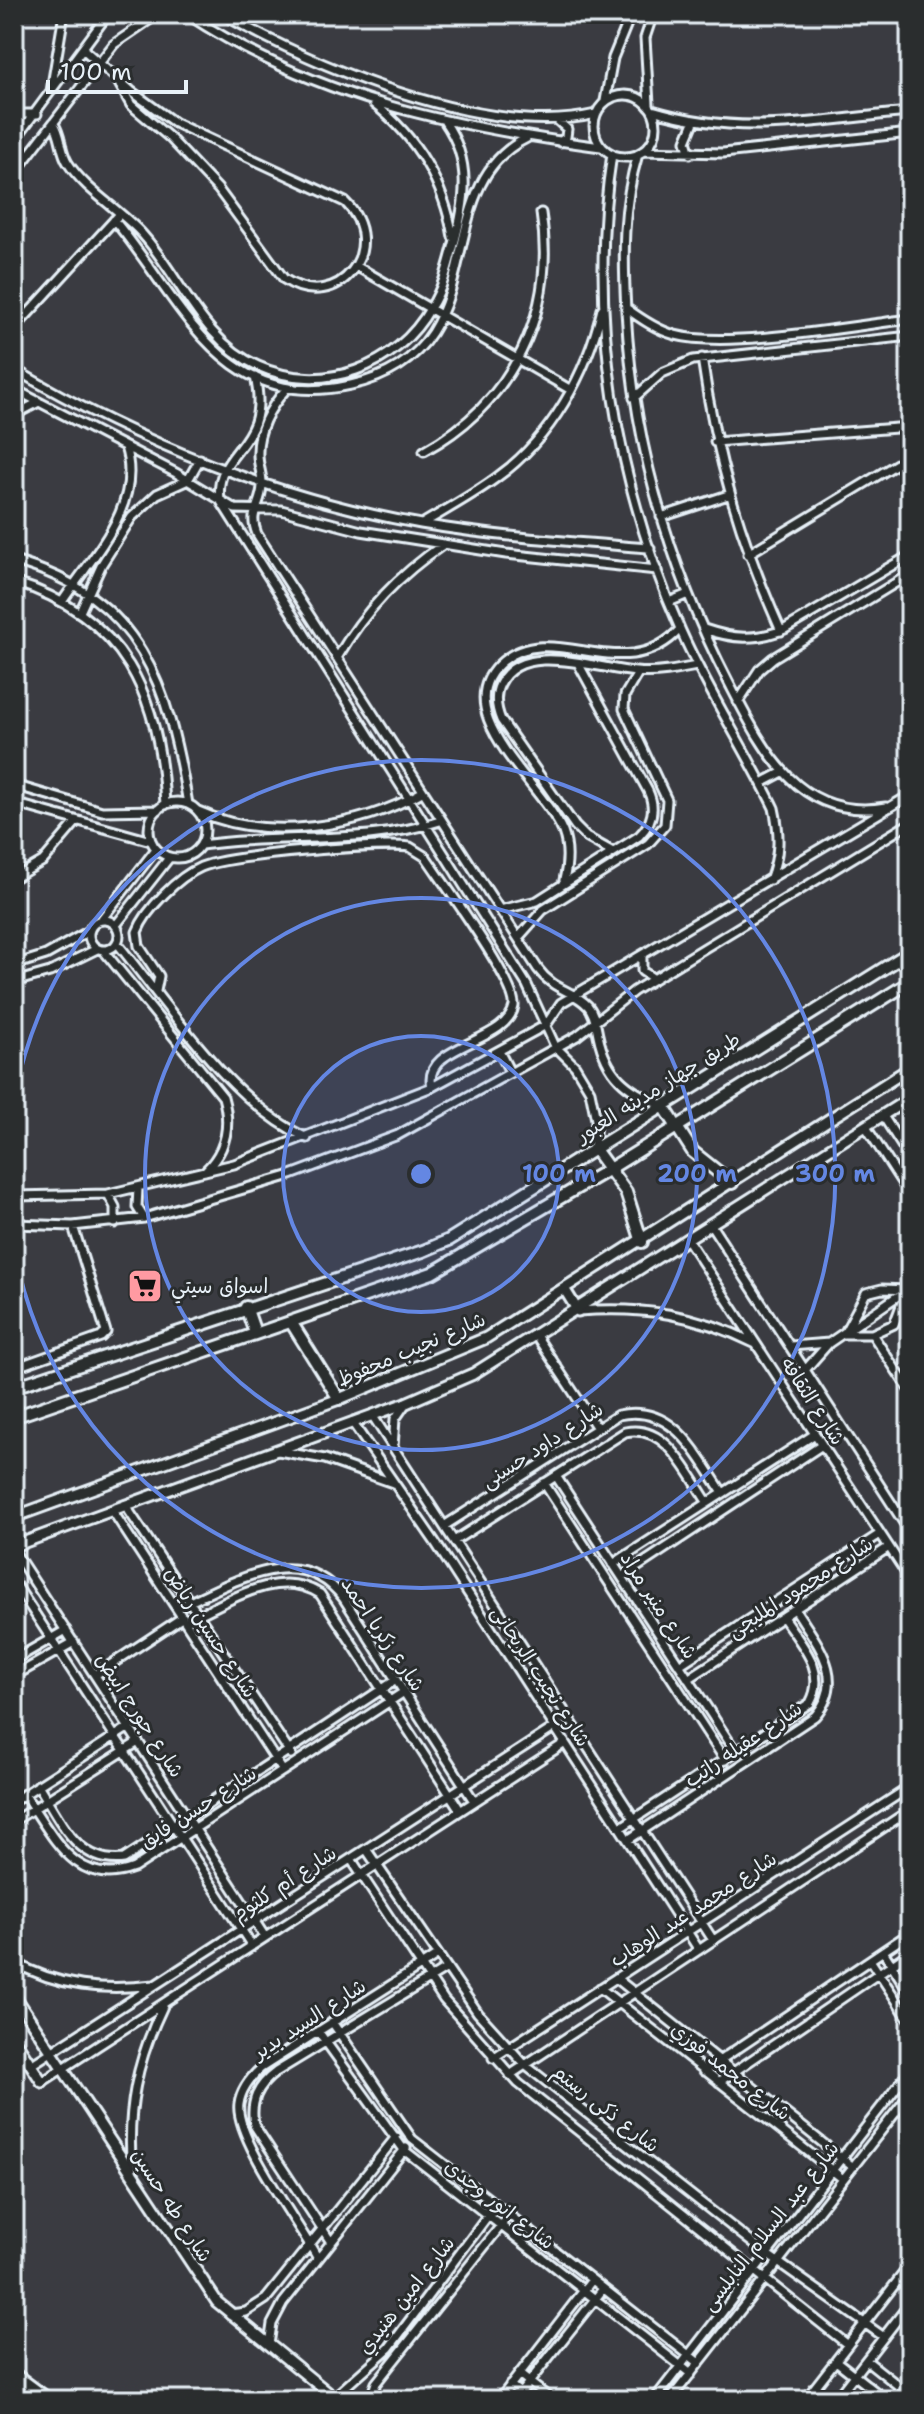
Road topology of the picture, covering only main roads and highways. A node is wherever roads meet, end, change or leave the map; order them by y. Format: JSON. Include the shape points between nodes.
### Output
{"nodes":[{"id":1,"x":910,"y":952,"type":"edge"},
{"id":2,"x":910,"y":982,"type":"edge"},
{"id":3,"x":663,"y":1105,"type":"junction"},
{"id":4,"x":674,"y":1128,"type":"junction"},
{"id":5,"x":594,"y":1148,"type":"junction"},
{"id":6,"x":611,"y":1168,"type":"junction"},
{"id":7,"x":732,"y":1183,"type":"road end"},
{"id":8,"x":642,"y":1242,"type":"road end"},
{"id":9,"x":246,"y":1307,"type":"junction"},
{"id":10,"x":291,"y":1322,"type":"junction"},
{"id":11,"x":255,"y":1333,"type":"junction"},
{"id":12,"x":14,"y":1387,"type":"edge"},
{"id":13,"x":339,"y":1399,"type":"road end"},
{"id":14,"x":14,"y":1417,"type":"edge"},
{"id":15,"x":14,"y":2374,"type":"edge"},
{"id":16,"x":49,"y":2400,"type":"edge"}],
"edges":[{"from":1,"to":3,"type":"main road","name":"طريق جهاز مدينه العبور"},
{"from":2,"to":4,"type":"main road"},
{"from":3,"to":4,"type":"main road"},
{"from":3,"to":5,"type":"main road","name":"طريق جهاز مدينه العبور"},
{"from":4,"to":6,"type":"main road"},
{"from":4,"to":7,"type":"main road","via":[[705,1164]]},
{"from":5,"to":6,"type":"main road"},
{"from":5,"to":9,"type":"main road","name":"طريق جهاز مدينه العبور","via":[[431,1248]]},
{"from":6,"to":8,"type":"main road","via":[[633,1208]]},
{"from":6,"to":10,"type":"main road","via":[[432,1273]]},
{"from":9,"to":11,"type":"main road"},
{"from":9,"to":12,"type":"main road","name":"طريق جهاز مدينه العبور"},
{"from":10,"to":11,"type":"main road"},
{"from":10,"to":13,"type":"main road"},
{"from":11,"to":14,"type":"main road"},
{"from":15,"to":16,"type":"main road"}]}
